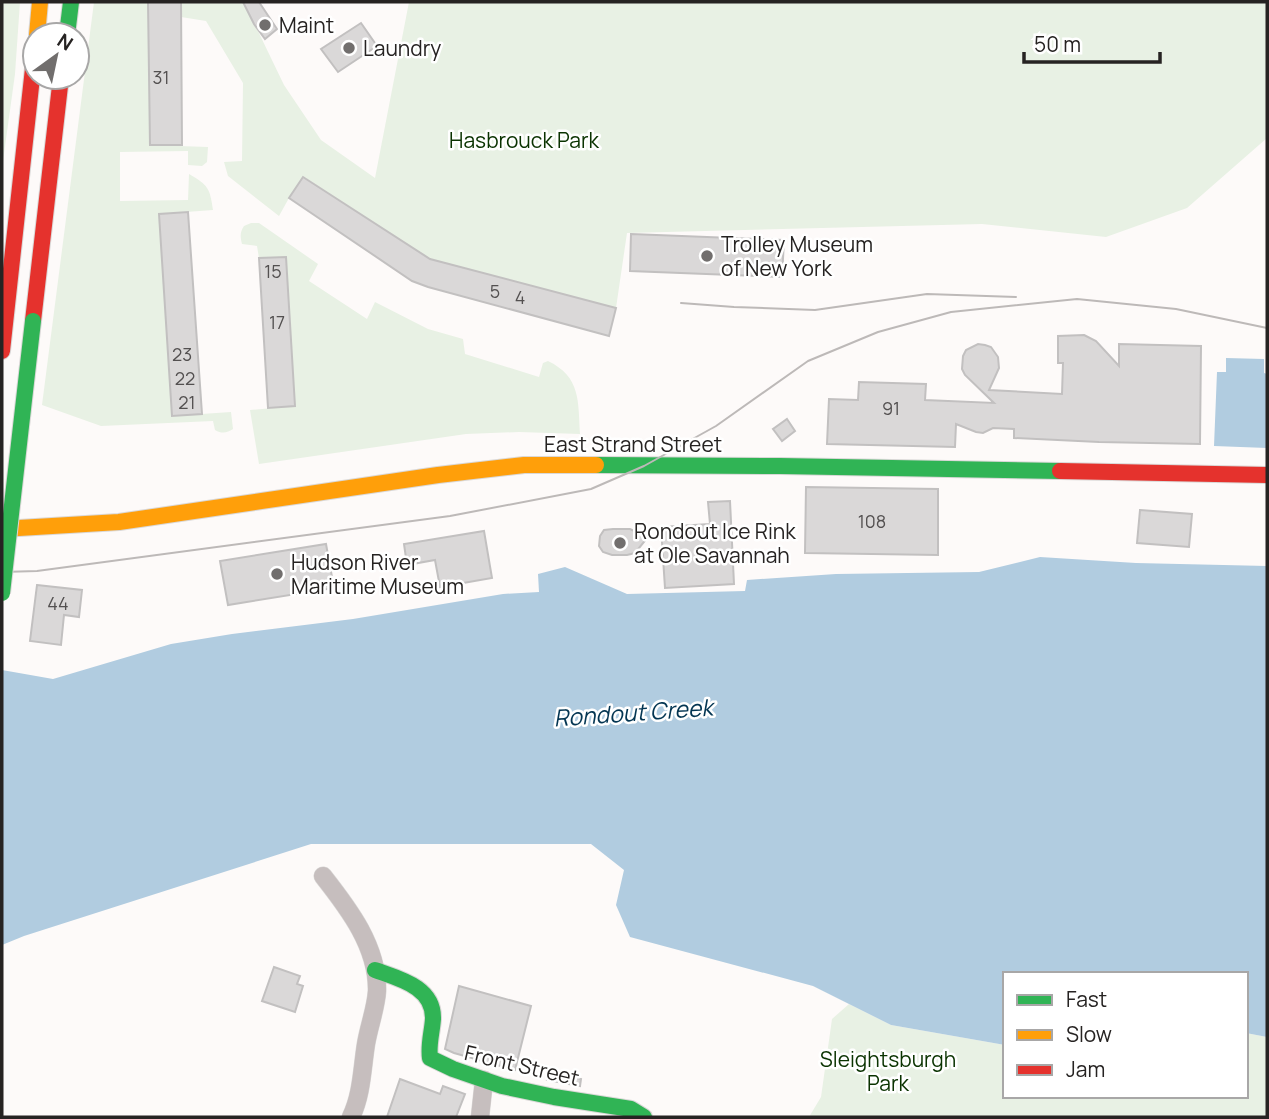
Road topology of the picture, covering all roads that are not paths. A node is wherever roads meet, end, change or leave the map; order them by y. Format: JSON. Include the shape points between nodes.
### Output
{"nodes":[{"id":1,"x":40,"y":2,"type":"edge"},
{"id":2,"x":71,"y":2,"type":"edge"},
{"id":3,"x":38,"y":21,"type":"edge"},
{"id":4,"x":69,"y":21,"type":"edge"},
{"id":5,"x":30,"y":91,"type":"edge"},
{"id":6,"x":59,"y":91,"type":"edge"},
{"id":7,"x":2,"y":351,"type":"edge"},
{"id":8,"x":1267,"y":475,"type":"edge"},
{"id":9,"x":2,"y":529,"type":"edge"},
{"id":10,"x":2,"y":593,"type":"edge"},
{"id":11,"x":323,"y":876,"type":"dead end"},
{"id":12,"x":374,"y":970,"type":"junction"},
{"id":13,"x":484,"y":1080,"type":"junction"},
{"id":14,"x":351,"y":1117,"type":"edge"},
{"id":15,"x":480,"y":1117,"type":"edge"},
{"id":16,"x":644,"y":1117,"type":"edge"}],
"edges":[{"from":1,"to":3,"type":"street"},
{"from":2,"to":4,"type":"street"},
{"from":5,"to":7,"type":"street"},
{"from":6,"to":10,"type":"street","bridge":true},
{"from":8,"to":9,"type":"street","name":"East Strand Street","via":[[524,465],[119,522]]},
{"from":11,"to":12,"type":"street","via":[[359,926]]},
{"from":12,"to":13,"type":"street","name":"Front Street","via":[[410,984],[431,1000],[430,1058]]},
{"from":12,"to":14,"type":"street","via":[[377,992],[361,1087]]},
{"from":13,"to":15,"type":"street"},
{"from":13,"to":16,"type":"street","name":"Front Street","via":[[631,1109]]}]}
